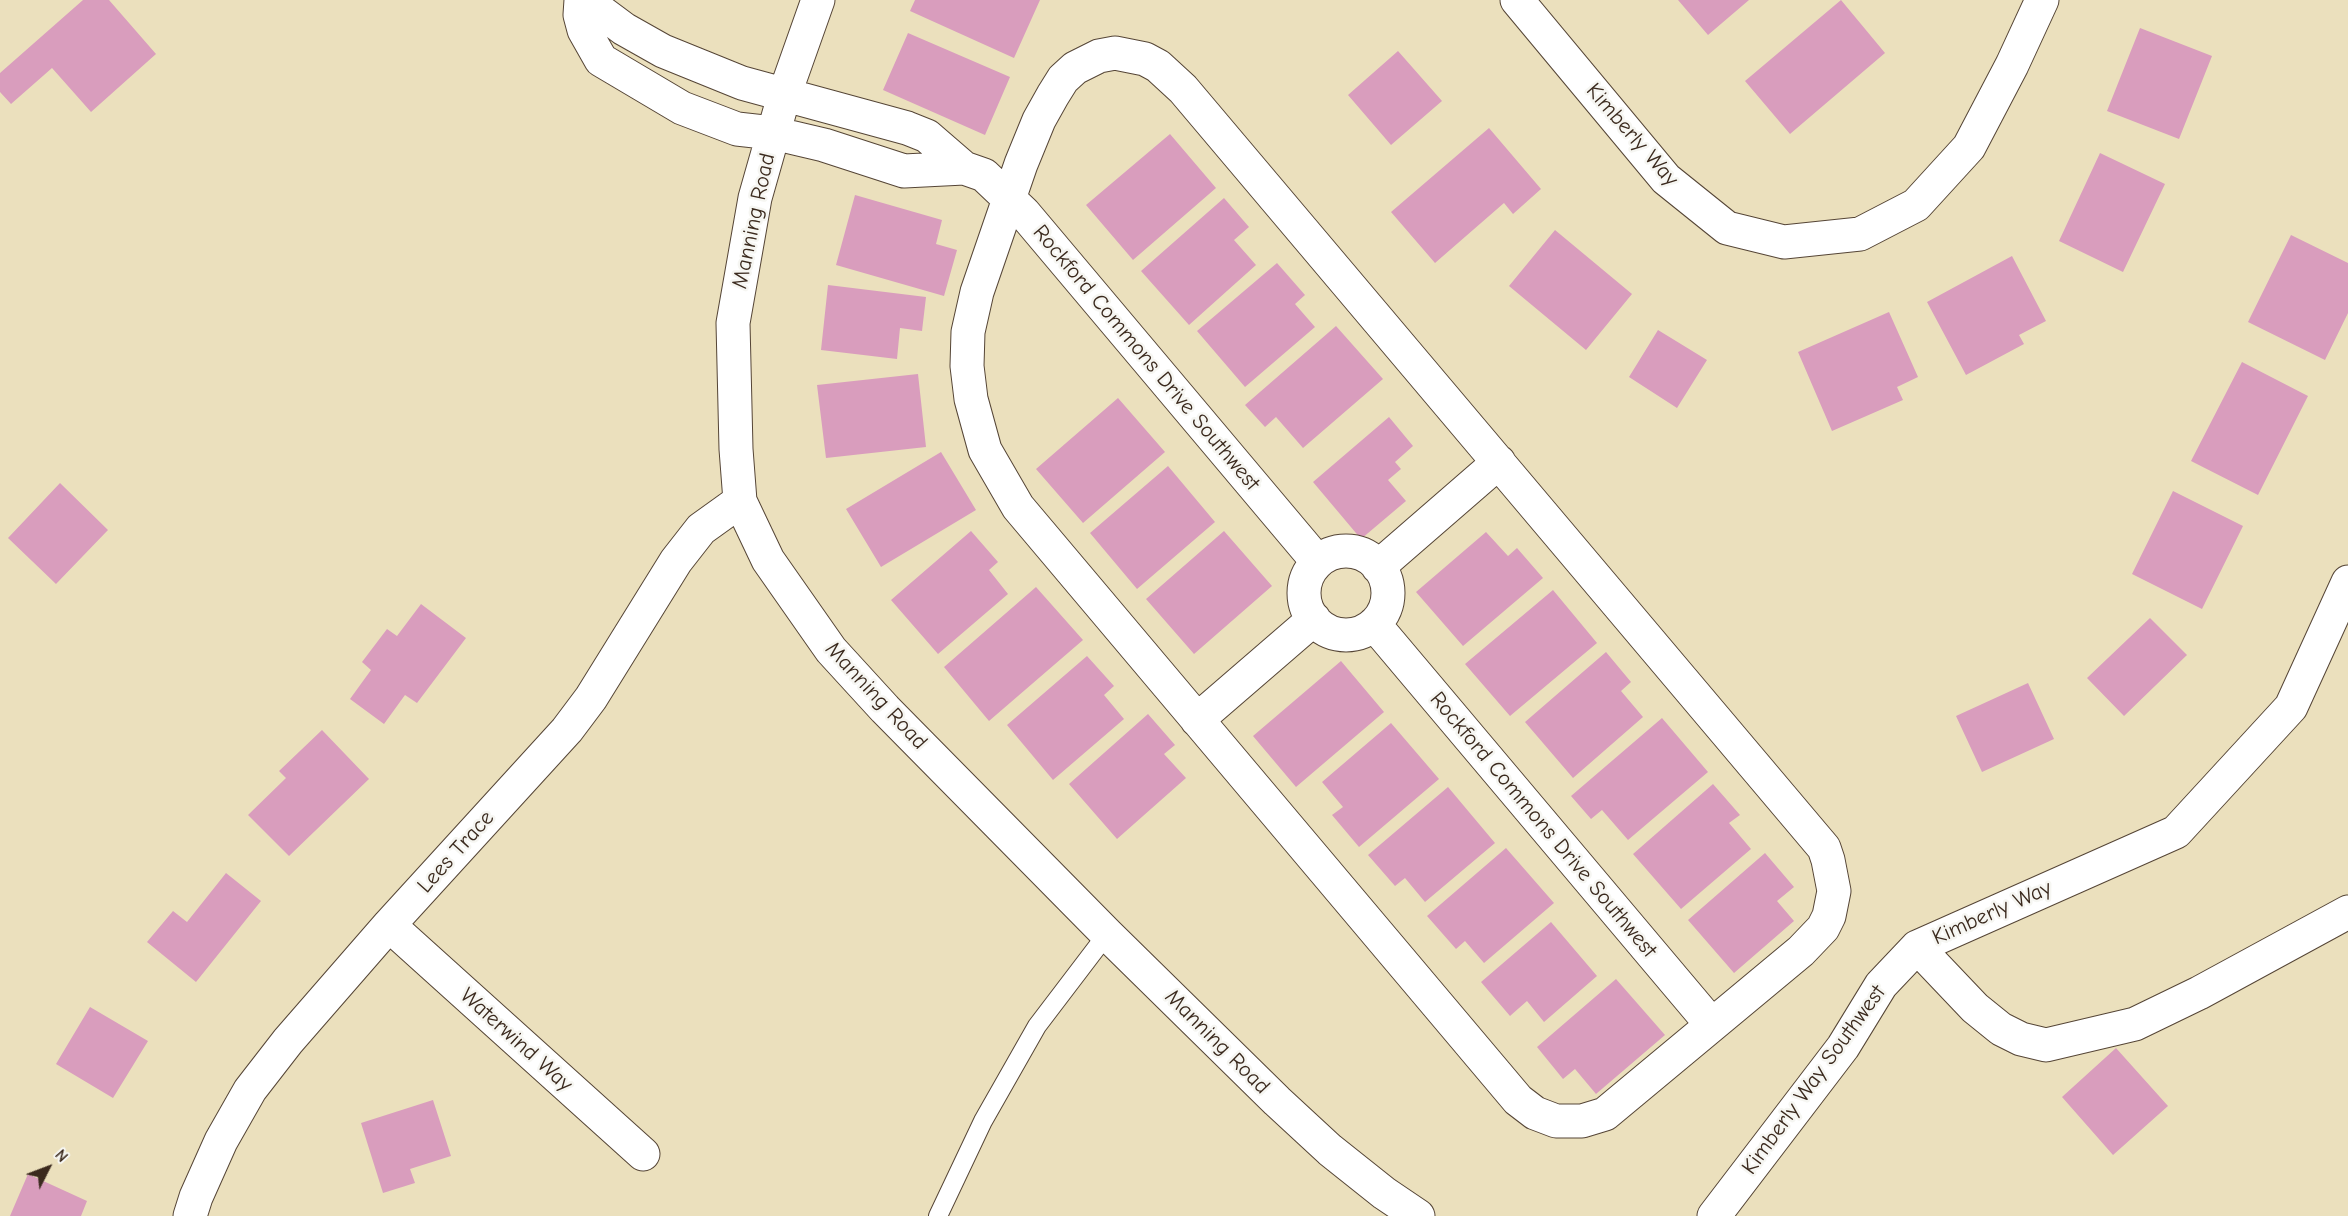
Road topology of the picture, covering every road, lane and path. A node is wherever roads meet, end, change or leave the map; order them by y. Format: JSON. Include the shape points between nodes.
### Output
{"nodes":[{"id":1,"x":583,"y":0,"type":"edge"},
{"id":2,"x":818,"y":0,"type":"edge"},
{"id":3,"x":1517,"y":0,"type":"edge"},
{"id":4,"x":2042,"y":0,"type":"edge"},
{"id":5,"x":784,"y":96,"type":"junction"},
{"id":6,"x":773,"y":133,"type":"junction"},
{"id":7,"x":964,"y":168,"type":"junction"},
{"id":8,"x":1010,"y":199,"type":"junction"},
{"id":9,"x":1499,"y":462,"type":"junction"},
{"id":10,"x":740,"y":501,"type":"junction"},
{"id":11,"x":1317,"y":561,"type":"junction"},
{"id":12,"x":1378,"y":567,"type":"junction"},
{"id":13,"x":2348,"y":582,"type":"edge"},
{"id":14,"x":1314,"y":619,"type":"junction"},
{"id":15,"x":1374,"y":624,"type":"junction"},
{"id":16,"x":1197,"y":720,"type":"junction"},
{"id":17,"x":2348,"y":912,"type":"edge"},
{"id":18,"x":389,"y":925,"type":"junction"},
{"id":19,"x":1107,"y":934,"type":"junction"},
{"id":20,"x":1917,"y":947,"type":"junction"},
{"id":21,"x":1712,"y":1025,"type":"junction"},
{"id":22,"x":643,"y":1154,"type":"dead end"},
{"id":23,"x":190,"y":1216,"type":"edge"},
{"id":24,"x":938,"y":1216,"type":"edge"},
{"id":25,"x":1418,"y":1216,"type":"edge"},
{"id":26,"x":1714,"y":1216,"type":"edge"}],
"edges":[{"from":1,"to":5,"type":"street","name":"Rockford Commons Drive Southwest","via":[[663,51]]},
{"from":1,"to":6,"type":"street","via":[[580,15],[584,30],[601,60],[692,113],[737,129]]},
{"from":2,"to":5,"type":"street","name":"Manning Road"},
{"from":3,"to":4,"type":"street","name":"Kimberly Way","via":[[1666,179],[1727,228],[1784,242],[1860,234],[1916,205],[1969,147]]},
{"from":5,"to":6,"type":"street","name":"Manning Road"},
{"from":5,"to":7,"type":"street","name":"Rockford Commons Drive Southwest","via":[[927,136]]},
{"from":6,"to":7,"type":"street","via":[[904,171]]},
{"from":6,"to":10,"type":"street","name":"Manning Road","via":[[755,198],[732,323]]},
{"from":7,"to":8,"type":"street","name":"Rockford Commons Drive Southwest","via":[[984,176]]},
{"from":8,"to":9,"type":"street","via":[[1039,120],[1063,79],[1099,56],[1115,53],[1145,59],[1173,77]]},
{"from":8,"to":11,"type":"street","name":"Rockford Commons Drive Southwest"},
{"from":8,"to":16,"type":"street","via":[[977,292],[968,332],[968,383],[979,433],[991,464],[1018,507]]},
{"from":9,"to":12,"type":"street"},
{"from":9,"to":21,"type":"street","via":[[1817,838],[1828,860],[1834,891],[1823,928]]},
{"from":10,"to":18,"type":"street","name":"Lees Trace","via":[[701,529],[676,561],[567,730]]},
{"from":10,"to":19,"type":"street","name":"Manning Road","via":[[768,560],[831,650]]},
{"from":11,"to":12,"type":"street","via":[[1340,550],[1357,552],[1372,559]]},
{"from":11,"to":14,"type":"street","via":[[1305,582],[1303,599]]},
{"from":12,"to":15,"type":"street","via":[[1388,587],[1387,603]]},
{"from":13,"to":20,"type":"street","name":"Kimberly Way","via":[[2291,707],[2176,832]]},
{"from":14,"to":15,"type":"street","via":[[1336,635],[1353,635]]},
{"from":14,"to":16,"type":"street"},
{"from":15,"to":21,"type":"street","name":"Rockford Commons Drive Southwest"},
{"from":16,"to":21,"type":"street","via":[[1518,1100],[1535,1113],[1569,1123],[1605,1114]]},
{"from":17,"to":20,"type":"street","name":"Kimberly Way","via":[[2135,1024],[2046,1045],[2001,1029],[1975,1008]]},
{"from":18,"to":22,"type":"street","name":"Waterwind Way"},
{"from":18,"to":23,"type":"street","name":"Lees Trace","via":[[250,1090],[221,1141]]},
{"from":19,"to":24,"type":"lane","via":[[1037,1026],[983,1121]]},
{"from":19,"to":25,"type":"street","name":"Manning Road","via":[[1330,1150]]},
{"from":20,"to":26,"type":"street","name":"Kimberly Way Southwest","via":[[1881,985],[1843,1047]]}]}
